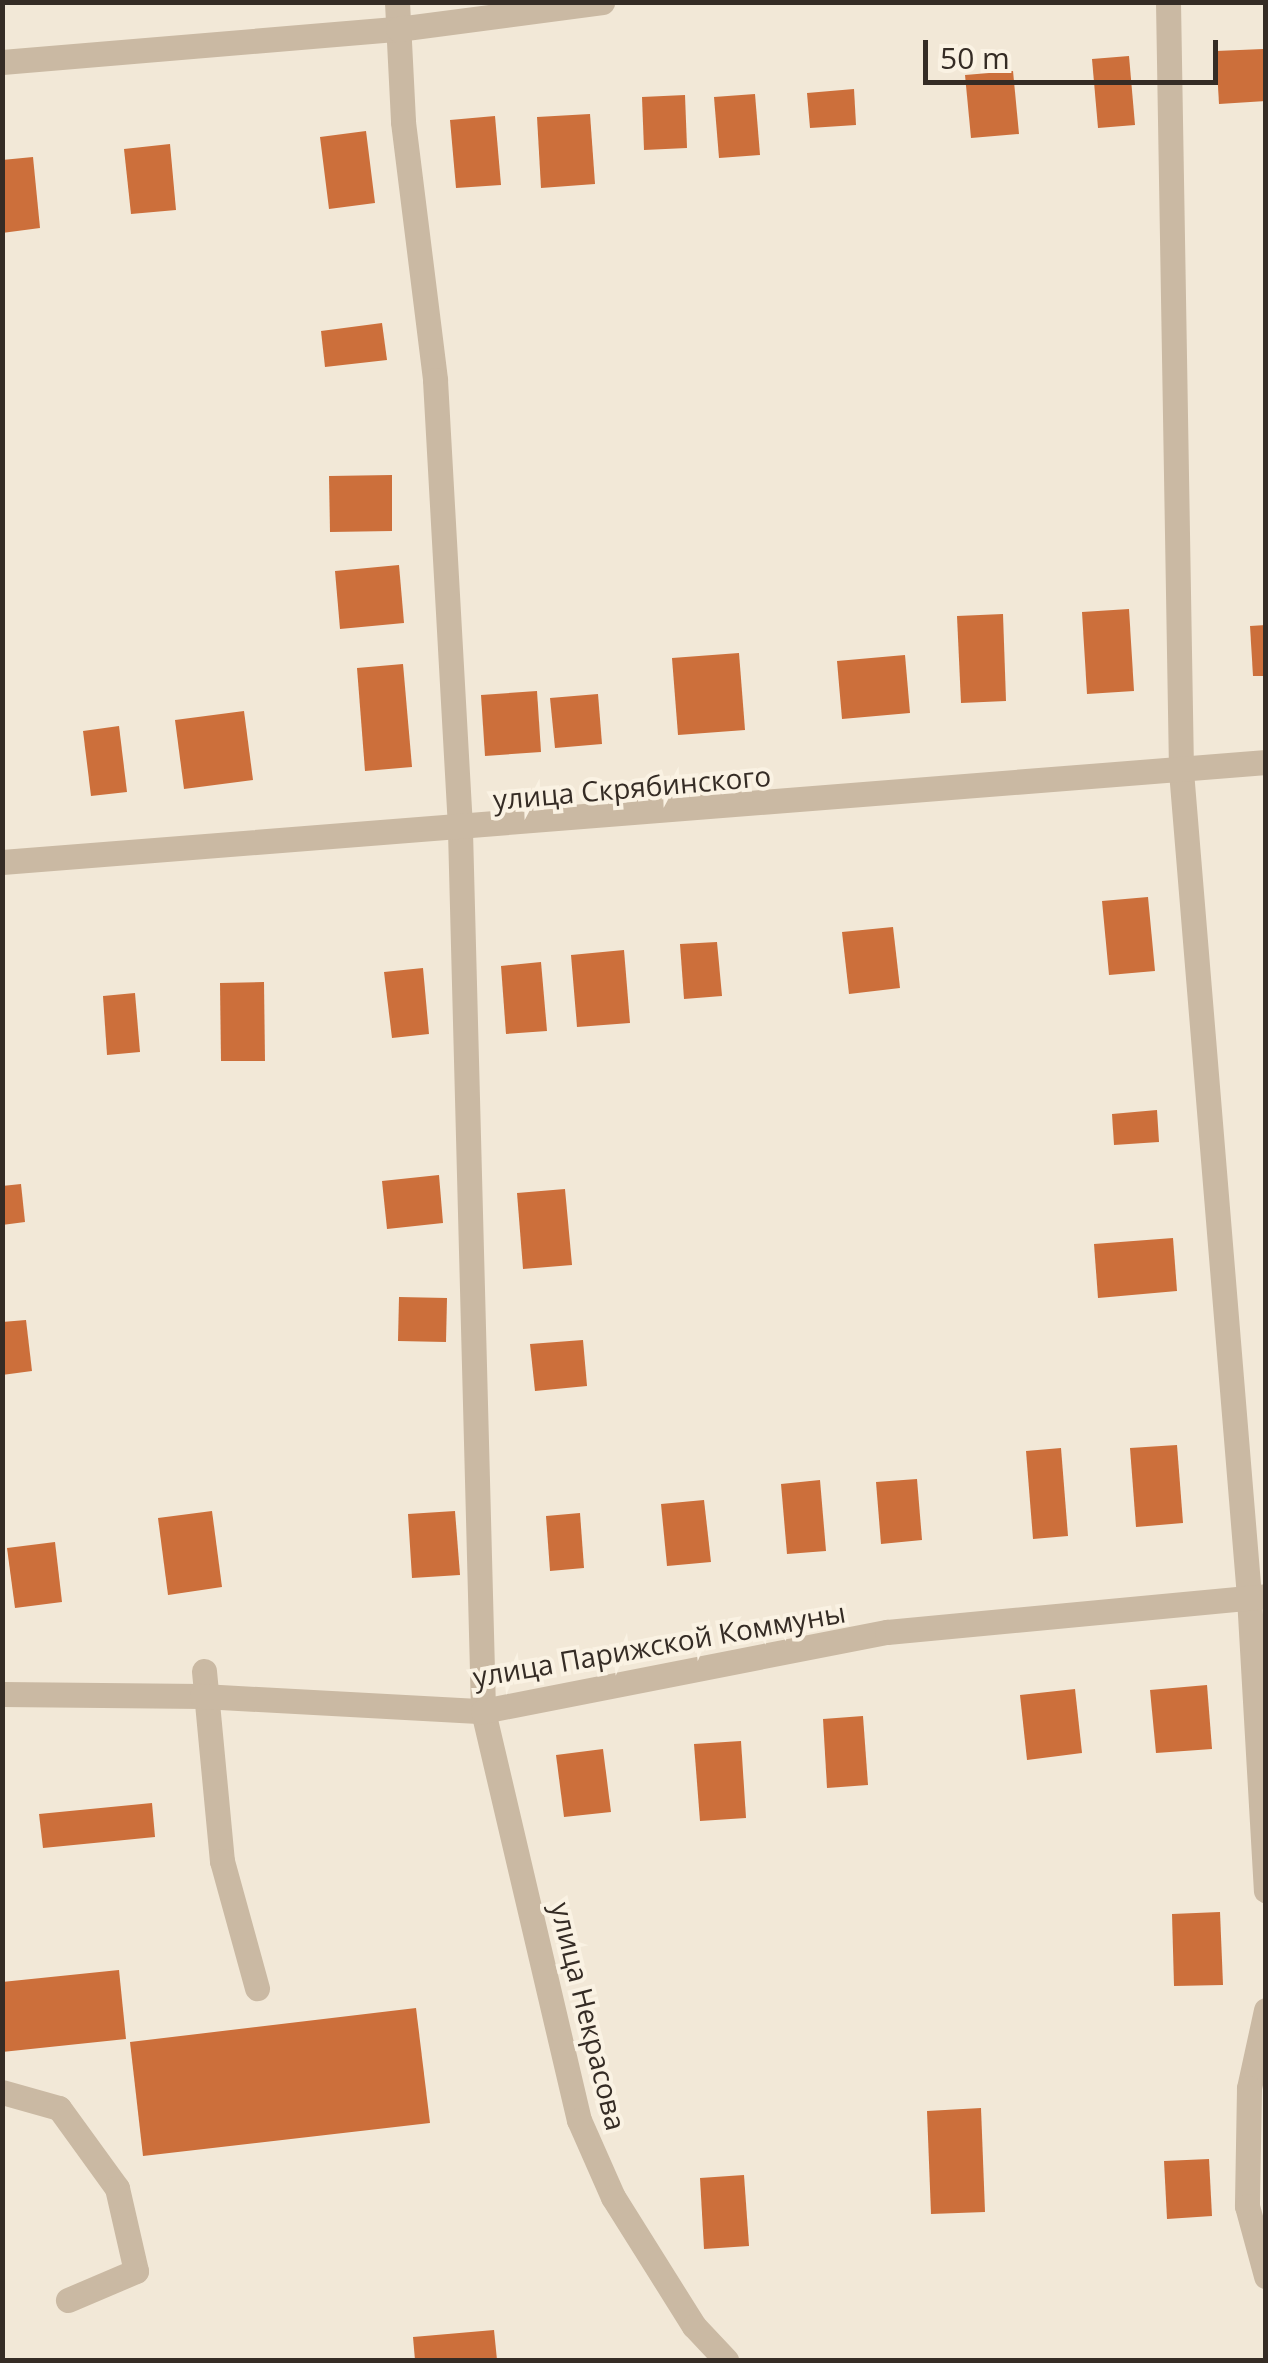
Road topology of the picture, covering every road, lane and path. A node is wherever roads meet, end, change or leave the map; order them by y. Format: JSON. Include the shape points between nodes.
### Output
{"nodes":[{"id":1,"x":397,"y":2,"type":"edge"},
{"id":2,"x":602,"y":2,"type":"edge"},
{"id":3,"x":1168,"y":2,"type":"edge"},
{"id":4,"x":398,"y":29,"type":"junction"},
{"id":5,"x":2,"y":62,"type":"edge"},
{"id":6,"x":1266,"y":762,"type":"edge"},
{"id":7,"x":1181,"y":772,"type":"junction"},
{"id":8,"x":460,"y":831,"type":"junction"},
{"id":9,"x":2,"y":862,"type":"edge"},
{"id":10,"x":1257,"y":1596,"type":"edge"},
{"id":11,"x":203,"y":1683,"type":"junction"},
{"id":12,"x":2,"y":1694,"type":"edge"},
{"id":13,"x":483,"y":1711,"type":"junction"},
{"id":14,"x":1266,"y":1890,"type":"edge"},
{"id":15,"x":257,"y":1988,"type":"dead end"},
{"id":16,"x":1266,"y":2010,"type":"edge"},
{"id":17,"x":2,"y":2092,"type":"edge"},
{"id":18,"x":1266,"y":2276,"type":"edge"},
{"id":19,"x":68,"y":2300,"type":"dead end"},
{"id":20,"x":726,"y":2360,"type":"edge"}],
"edges":[{"from":1,"to":4,"type":"street","name":"улица Некрасова"},
{"from":2,"to":4,"type":"street"},
{"from":3,"to":7,"type":"street"},
{"from":4,"to":5,"type":"street"},
{"from":4,"to":8,"type":"street","name":"улица Некрасова","via":[[434,380]]},
{"from":6,"to":7,"type":"street","name":"улица Скрябинского"},
{"from":7,"to":8,"type":"street","name":"улица Скрябинского"},
{"from":7,"to":10,"type":"street"},
{"from":8,"to":9,"type":"street","name":"улица Скрябинского"},
{"from":8,"to":13,"type":"street","name":"улица Некрасова"},
{"from":10,"to":13,"type":"street","name":"улица Парижской Коммуны","via":[[887,1632]]},
{"from":10,"to":14,"type":"street"},
{"from":11,"to":12,"type":"street","name":"улица Парижской Коммуны"},
{"from":11,"to":13,"type":"street","name":"улица Парижской Коммуны"},
{"from":11,"to":15,"type":"street","via":[[222,1861]]},
{"from":13,"to":20,"type":"street","name":"улица Некрасова","via":[[579,2120],[613,2197],[694,2326]]},
{"from":16,"to":18,"type":"street","via":[[1249,2088],[1247,2206]]},
{"from":17,"to":19,"type":"street","via":[[58,2108],[117,2188],[136,2270]]}]}
